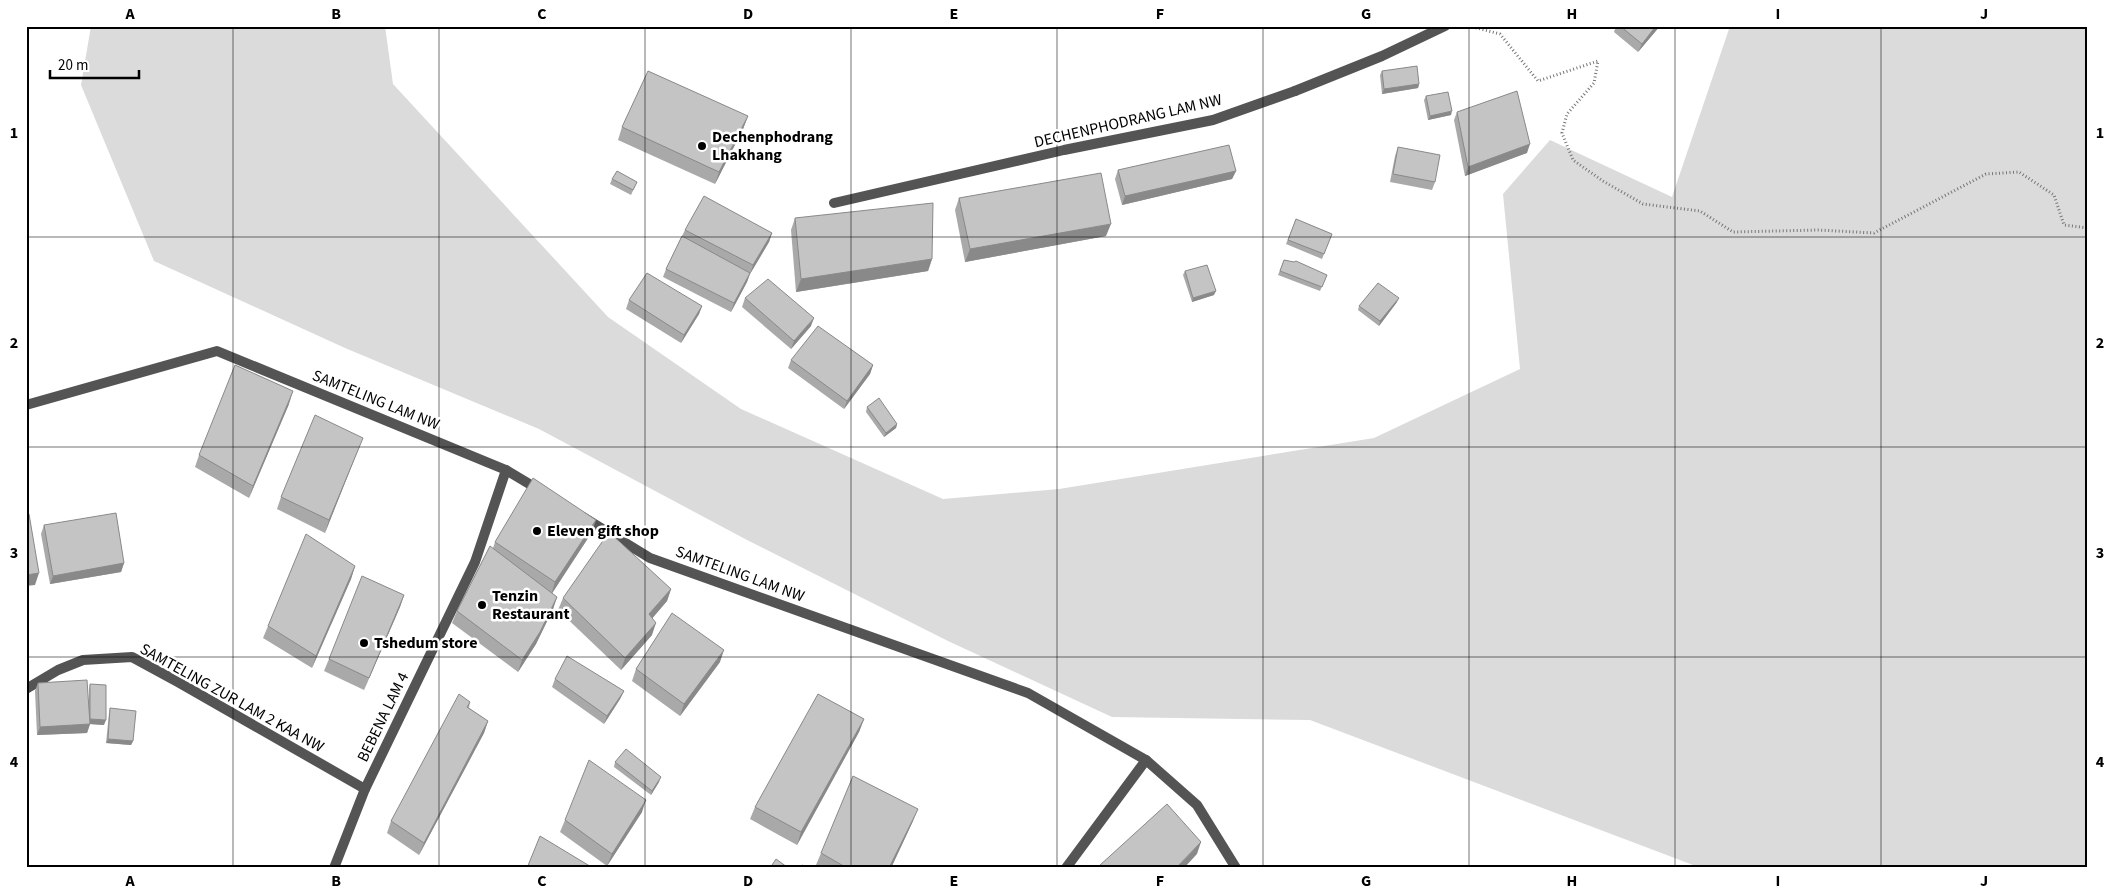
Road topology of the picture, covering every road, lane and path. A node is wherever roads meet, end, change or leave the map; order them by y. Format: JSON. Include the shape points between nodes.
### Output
{"nodes":[{"id":1,"x":1445,"y":26,"type":"edge"},
{"id":2,"x":1468,"y":26,"type":"edge"},
{"id":3,"x":834,"y":203,"type":"dead end"},
{"id":4,"x":2088,"y":228,"type":"edge"},
{"id":5,"x":26,"y":405,"type":"edge"},
{"id":6,"x":506,"y":470,"type":"junction"},
{"id":7,"x":548,"y":496,"type":"edge"},
{"id":8,"x":574,"y":511,"type":"edge"},
{"id":9,"x":26,"y":689,"type":"edge"},
{"id":10,"x":1146,"y":760,"type":"junction"},
{"id":11,"x":365,"y":789,"type":"junction"},
{"id":12,"x":334,"y":868,"type":"edge"},
{"id":13,"x":1066,"y":868,"type":"edge"},
{"id":14,"x":1236,"y":868,"type":"edge"}],
"edges":[{"from":1,"to":3,"type":"street","name":"DECHENPHODRANG LAM NW","via":[[1382,56],[1213,120],[1064,150]]},
{"from":2,"to":4,"type":"path","via":[[1500,34],[1538,81],[1598,61],[1594,83],[1567,114],[1562,133],[1573,160],[1643,204],[1700,211],[1733,232],[1818,230],[1874,233],[1986,174],[2019,172],[2054,195],[2064,225]]},
{"from":5,"to":6,"type":"street","name":"SAMTELING LAM NW","via":[[217,351]]},
{"from":6,"to":7,"type":"street","name":"SAMTELING LAM NW"},
{"from":6,"to":11,"type":"street","name":"BEBENA LAM 4","via":[[475,562]]},
{"from":8,"to":10,"type":"street","name":"SAMTELING LAM NW","via":[[650,558],[1028,693]]},
{"from":9,"to":11,"type":"street","name":"SAMTELING ZUR LAM 2 KAA NW","via":[[83,660],[132,657]]},
{"from":10,"to":13,"type":"street"},
{"from":10,"to":14,"type":"street","name":"SAMTELING LAM NW","via":[[1197,805]]},
{"from":11,"to":12,"type":"street","name":"BEBENA LAM 4"}]}
